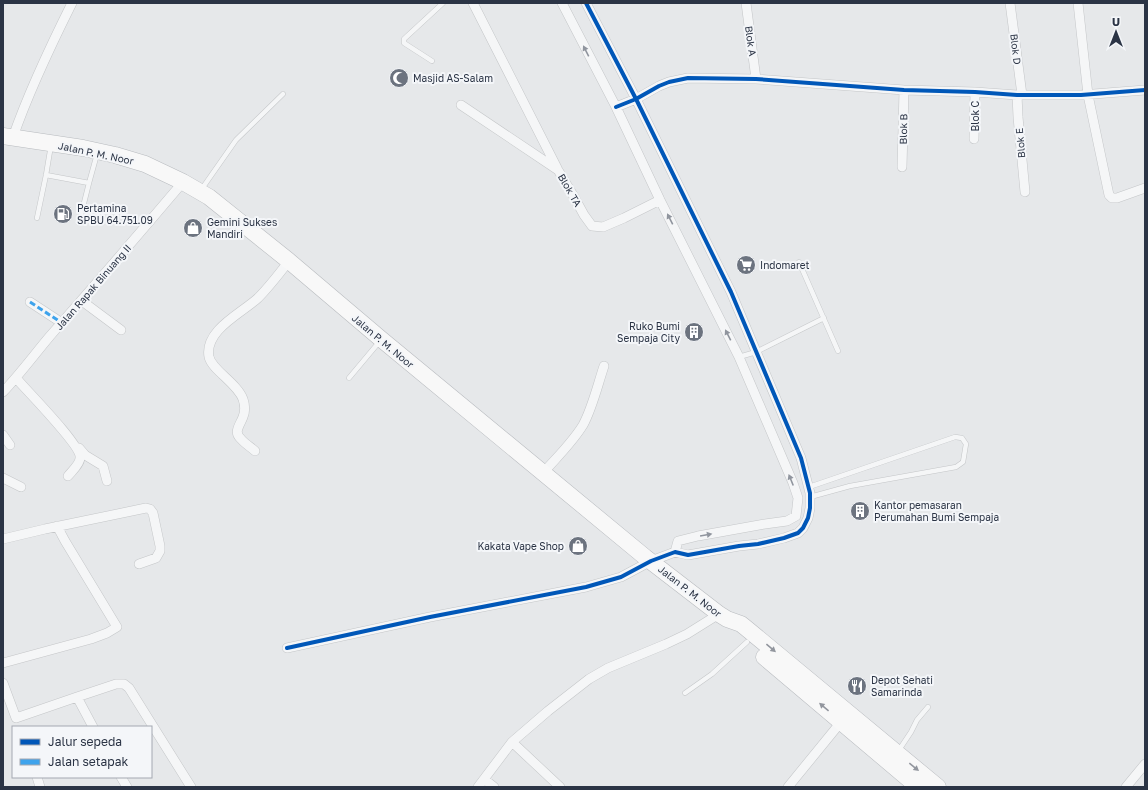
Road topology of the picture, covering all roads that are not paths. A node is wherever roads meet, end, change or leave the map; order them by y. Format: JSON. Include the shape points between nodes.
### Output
{"nodes":[{"id":1,"x":72,"y":3,"type":"edge"},
{"id":2,"x":443,"y":3,"type":"edge"},
{"id":3,"x":473,"y":3,"type":"edge"},
{"id":4,"x":562,"y":3,"type":"edge"},
{"id":5,"x":586,"y":3,"type":"edge"},
{"id":6,"x":746,"y":3,"type":"edge"},
{"id":7,"x":1010,"y":3,"type":"edge"},
{"id":8,"x":1078,"y":3,"type":"edge"},
{"id":9,"x":432,"y":61,"type":"dead end"},
{"id":10,"x":756,"y":78,"type":"junction"},
{"id":11,"x":904,"y":90,"type":"junction"},
{"id":12,"x":1145,"y":90,"type":"edge"},
{"id":13,"x":975,"y":92,"type":"junction"},
{"id":14,"x":283,"y":94,"type":"dead end"},
{"id":15,"x":1019,"y":95,"type":"junction"},
{"id":16,"x":1088,"y":95,"type":"junction"},
{"id":17,"x":636,"y":99,"type":"junction"},
{"id":18,"x":461,"y":105,"type":"dead end"},
{"id":19,"x":616,"y":107,"type":"junction"},
{"id":20,"x":8,"y":136,"type":"edge"},
{"id":21,"x":974,"y":139,"type":"dead end"},
{"id":22,"x":51,"y":143,"type":"junction"},
{"id":23,"x":98,"y":152,"type":"junction"},
{"id":24,"x":902,"y":167,"type":"dead end"},
{"id":25,"x":558,"y":170,"type":"junction"},
{"id":26,"x":46,"y":175,"type":"junction"},
{"id":27,"x":183,"y":182,"type":"junction"},
{"id":28,"x":89,"y":183,"type":"junction"},
{"id":29,"x":1145,"y":188,"type":"edge"},
{"id":30,"x":200,"y":192,"type":"junction"},
{"id":31,"x":1024,"y":192,"type":"dead end"},
{"id":32,"x":660,"y":200,"type":"junction"},
{"id":33,"x":37,"y":218,"type":"dead end"},
{"id":34,"x":79,"y":224,"type":"dead end"},
{"id":35,"x":289,"y":261,"type":"junction"},
{"id":36,"x":799,"y":262,"type":"dead end"},
{"id":37,"x":82,"y":301,"type":"junction"},
{"id":38,"x":30,"y":302,"type":"dead end"},
{"id":39,"x":824,"y":318,"type":"junction"},
{"id":40,"x":62,"y":323,"type":"junction"},
{"id":41,"x":121,"y":330,"type":"dead end"},
{"id":42,"x":381,"y":339,"type":"junction"},
{"id":43,"x":838,"y":350,"type":"dead end"},
{"id":44,"x":756,"y":352,"type":"junction"},
{"id":45,"x":739,"y":357,"type":"junction"},
{"id":46,"x":604,"y":366,"type":"dead end"},
{"id":47,"x":16,"y":378,"type":"junction"},
{"id":48,"x":349,"y":378,"type":"dead end"},
{"id":49,"x":3,"y":392,"type":"edge"},
{"id":50,"x":3,"y":435,"type":"edge"},
{"id":51,"x":10,"y":446,"type":"dead end"},
{"id":52,"x":76,"y":446,"type":"junction"},
{"id":53,"x":255,"y":451,"type":"dead end"},
{"id":54,"x":543,"y":473,"type":"junction"},
{"id":55,"x":68,"y":476,"type":"dead end"},
{"id":56,"x":3,"y":478,"type":"edge"},
{"id":57,"x":107,"y":481,"type":"dead end"},
{"id":58,"x":20,"y":487,"type":"dead end"},
{"id":59,"x":809,"y":487,"type":"junction"},
{"id":60,"x":810,"y":497,"type":"junction"},
{"id":61,"x":796,"y":516,"type":"junction"},
{"id":62,"x":808,"y":518,"type":"junction"},
{"id":63,"x":52,"y":528,"type":"junction"},
{"id":64,"x":3,"y":539,"type":"edge"},
{"id":65,"x":675,"y":552,"type":"junction"},
{"id":66,"x":651,"y":561,"type":"junction"},
{"id":67,"x":139,"y":564,"type":"dead end"},
{"id":68,"x":723,"y":617,"type":"junction"},
{"id":69,"x":747,"y":642,"type":"junction"},
{"id":70,"x":287,"y":648,"type":"dead end"},
{"id":71,"x":3,"y":663,"type":"edge"},
{"id":72,"x":3,"y":683,"type":"edge"},
{"id":73,"x":685,"y":693,"type":"dead end"},
{"id":74,"x":77,"y":697,"type":"junction"},
{"id":75,"x":928,"y":707,"type":"dead end"},
{"id":76,"x":16,"y":718,"type":"junction"},
{"id":77,"x":841,"y":722,"type":"junction"},
{"id":78,"x":19,"y":726,"type":"edge"},
{"id":79,"x":92,"y":726,"type":"edge"},
{"id":80,"x":866,"y":735,"type":"junction"},
{"id":81,"x":512,"y":742,"type":"junction"},
{"id":82,"x":897,"y":753,"type":"junction"},
{"id":83,"x":1145,"y":764,"type":"edge"},
{"id":84,"x":122,"y":778,"type":"edge"},
{"id":85,"x":481,"y":783,"type":"edge"},
{"id":86,"x":127,"y":787,"type":"edge"},
{"id":87,"x":191,"y":787,"type":"edge"},
{"id":88,"x":494,"y":787,"type":"edge"},
{"id":89,"x":560,"y":787,"type":"edge"},
{"id":90,"x":788,"y":787,"type":"edge"},
{"id":91,"x":918,"y":787,"type":"edge"},
{"id":92,"x":938,"y":787,"type":"edge"},
{"id":93,"x":1126,"y":787,"type":"edge"}],
"edges":[{"from":1,"to":20,"type":"street"},
{"from":2,"to":9,"type":"lane","via":[[404,39],[404,43]]},
{"from":3,"to":25,"type":"street"},
{"from":19,"to":4,"type":"street","one_way":true},
{"from":5,"to":17,"type":"street"},
{"from":6,"to":10,"type":"street","name":"Blok A"},
{"from":7,"to":15,"type":"street","name":"Blok D"},
{"from":8,"to":16,"type":"street"},
{"from":10,"to":11,"type":"street"},
{"from":10,"to":17,"type":"street","via":[[688,78],[658,86]]},
{"from":11,"to":13,"type":"street"},
{"from":11,"to":24,"type":"street","name":"Blok B"},
{"from":12,"to":16,"type":"street"},
{"from":13,"to":15,"type":"street"},
{"from":13,"to":21,"type":"street","name":"Blok C"},
{"from":14,"to":30,"type":"lane","via":[[236,140]]},
{"from":15,"to":16,"type":"street"},
{"from":15,"to":31,"type":"street","name":"Blok E","via":[[1018,117]]},
{"from":16,"to":29,"type":"street","via":[[1109,195],[1117,198]]},
{"from":17,"to":19,"type":"street"},
{"from":17,"to":44,"type":"street","via":[[731,292]]},
{"from":18,"to":25,"type":"street","name":"Blok TA"},
{"from":19,"to":32,"type":"street"},
{"from":20,"to":22,"type":"highway","name":"Jalan P. M. Noor"},
{"from":22,"to":23,"type":"highway","name":"Jalan P. M. Noor"},
{"from":22,"to":26,"type":"lane"},
{"from":23,"to":27,"type":"highway","name":"Jalan P. M. Noor","via":[[145,164]]},
{"from":23,"to":28,"type":"lane"},
{"from":25,"to":32,"type":"street","name":"Blok TA","via":[[592,226],[603,227]]},
{"from":26,"to":28,"type":"lane"},
{"from":26,"to":33,"type":"lane"},
{"from":27,"to":30,"type":"highway","name":"Jalan P. M. Noor"},
{"from":27,"to":37,"type":"street","name":"Jalan Rapak Binuang II"},
{"from":28,"to":34,"type":"lane"},
{"from":30,"to":35,"type":"highway","name":"Jalan P. M. Noor"},
{"from":45,"to":32,"type":"street","one_way":true},
{"from":35,"to":42,"type":"highway","name":"Jalan P. M. Noor"},
{"from":35,"to":53,"type":"street","via":[[257,299],[215,333],[209,346],[209,357],[213,365],[239,391],[243,399],[245,408],[237,432]]},
{"from":36,"to":39,"type":"lane"},
{"from":37,"to":40,"type":"street","name":"Jalan Rapak Binuang II"},
{"from":37,"to":41,"type":"street"},
{"from":38,"to":40,"type":"street"},
{"from":39,"to":43,"type":"lane"},
{"from":39,"to":44,"type":"lane"},
{"from":40,"to":47,"type":"street","name":"Jalan Rapak Binuang II"},
{"from":42,"to":48,"type":"lane"},
{"from":42,"to":54,"type":"highway","name":"Jalan P. M. Noor"},
{"from":44,"to":45,"type":"lane"},
{"from":44,"to":59,"type":"street","via":[[801,458]]},
{"from":61,"to":45,"type":"street","one_way":true,"via":[[798,498],[793,483]]},
{"from":46,"to":54,"type":"street","via":[[583,424]]},
{"from":47,"to":49,"type":"street","name":"Jalan Rapak Binuang II"},
{"from":47,"to":52,"type":"street"},
{"from":50,"to":51,"type":"street"},
{"from":52,"to":55,"type":"street","via":[[80,459]]},
{"from":52,"to":57,"type":"street","via":[[103,466]]},
{"from":54,"to":66,"type":"highway","name":"Jalan P. M. Noor"},
{"from":56,"to":58,"type":"street"},
{"from":59,"to":60,"type":"street"},
{"from":59,"to":60,"type":"lane","via":[[955,437],[962,438],[966,444],[962,462],[956,466],[850,486]]},
{"from":60,"to":62,"type":"street"},
{"from":61,"to":62,"type":"street"},
{"from":65,"to":61,"type":"street","one_way":true,"via":[[678,542],[698,536],[787,521]]},
{"from":62,"to":65,"type":"street","via":[[798,533],[784,538],[688,555]]},
{"from":63,"to":64,"type":"street"},
{"from":63,"to":67,"type":"street","via":[[150,509],[160,552],[156,558]]},
{"from":63,"to":71,"type":"street","via":[[65,542],[117,627],[91,639]]},
{"from":65,"to":66,"type":"street"},
{"from":66,"to":68,"type":"highway","name":"Jalan P. M. Noor"},
{"from":66,"to":70,"type":"street","via":[[618,578],[586,587]]},
{"from":68,"to":69,"type":"highway","name":"Jalan P. M. Noor"},
{"from":68,"to":80,"type":"highway","name":"Jalan P. M. Noor","one_way":true,"via":[[746,628]]},
{"from":68,"to":81,"type":"street","via":[[608,668],[589,679]]},
{"from":69,"to":73,"type":"lane","via":[[712,674]]},
{"from":77,"to":69,"type":"highway","name":"Jalan P. M. Noor","one_way":true},
{"from":72,"to":76,"type":"street"},
{"from":74,"to":76,"type":"street"},
{"from":74,"to":79,"type":"street"},
{"from":74,"to":87,"type":"street","via":[[116,684],[124,684]]},
{"from":75,"to":82,"type":"lane","via":[[916,720]]},
{"from":76,"to":78,"type":"street"},
{"from":77,"to":80,"type":"highway","name":"Jalan P. M. Noor"},
{"from":77,"to":90,"type":"street"},
{"from":80,"to":82,"type":"highway","name":"Jalan P. M. Noor"},
{"from":80,"to":91,"type":"highway","name":"Jalan P. M. Noor"},
{"from":81,"to":85,"type":"street"},
{"from":81,"to":89,"type":"street"},
{"from":82,"to":92,"type":"highway","name":"Jalan P. M. Noor","one_way":true},
{"from":83,"to":93,"type":"street"},
{"from":84,"to":86,"type":"street"},
{"from":85,"to":88,"type":"street"}]}
